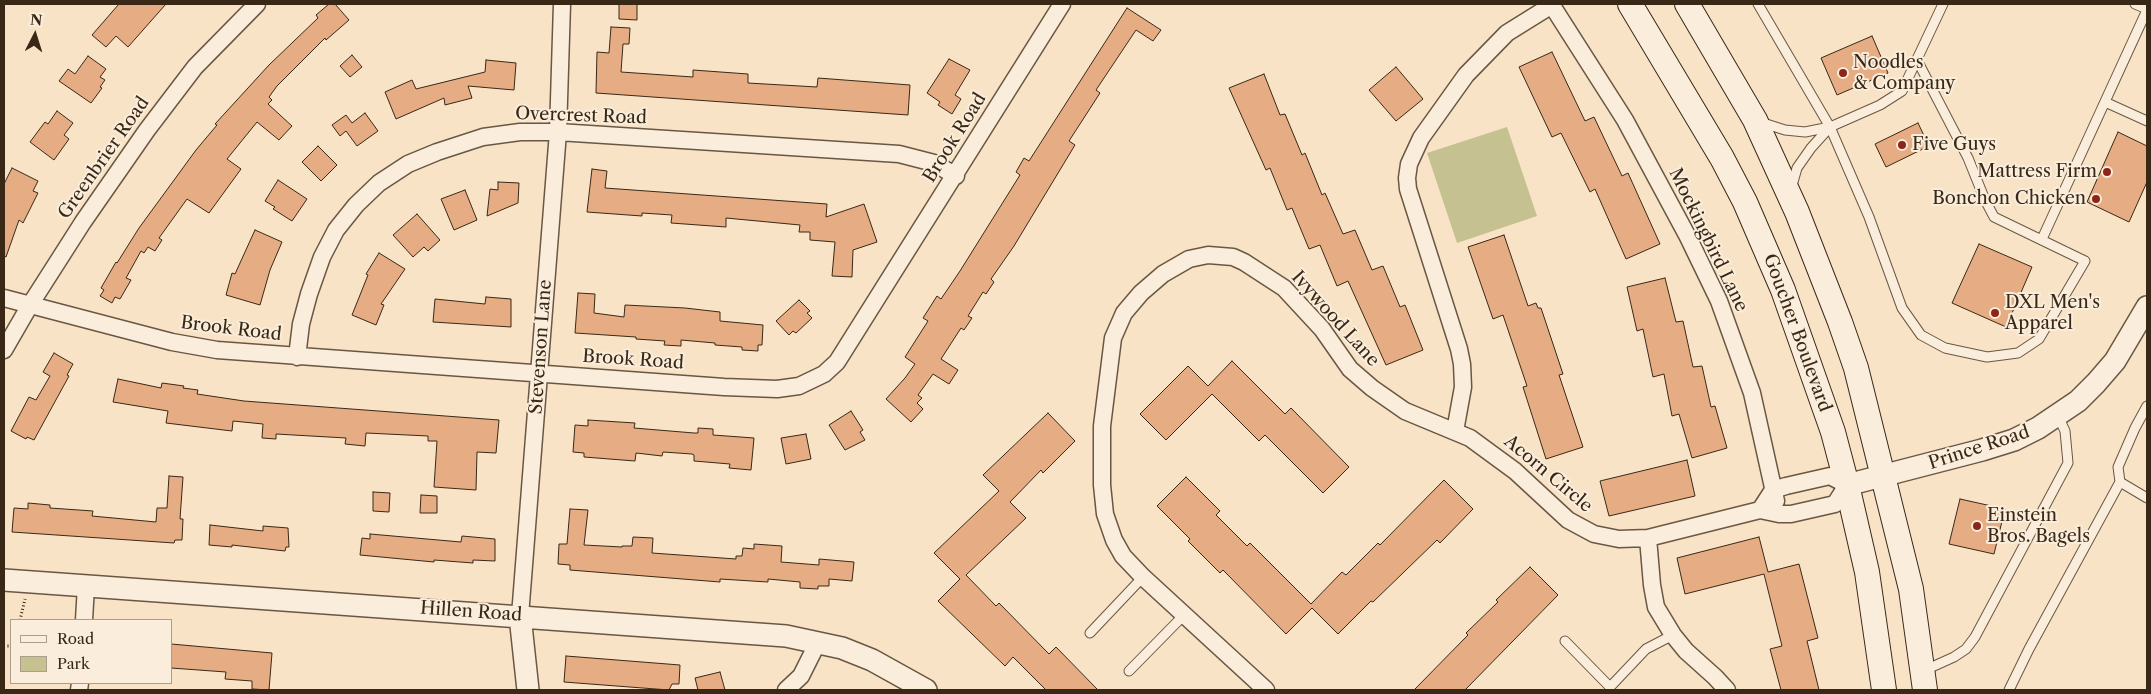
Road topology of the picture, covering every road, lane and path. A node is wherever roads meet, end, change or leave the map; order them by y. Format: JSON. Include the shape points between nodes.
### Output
{"nodes":[{"id":1,"x":257,"y":4,"type":"edge"},
{"id":2,"x":562,"y":4,"type":"edge"},
{"id":3,"x":1062,"y":4,"type":"edge"},
{"id":4,"x":1551,"y":4,"type":"edge"},
{"id":5,"x":1630,"y":4,"type":"edge"},
{"id":6,"x":1687,"y":4,"type":"edge"},
{"id":7,"x":1758,"y":4,"type":"edge"},
{"id":8,"x":1943,"y":4,"type":"edge"},
{"id":9,"x":2135,"y":4,"type":"edge"},
{"id":10,"x":2147,"y":9,"type":"edge"},
{"id":11,"x":1917,"y":60,"type":"junction"},
{"id":12,"x":2105,"y":102,"type":"junction"},
{"id":13,"x":1755,"y":120,"type":"junction"},
{"id":14,"x":2147,"y":121,"type":"edge"},
{"id":15,"x":1830,"y":127,"type":"junction"},
{"id":16,"x":558,"y":132,"type":"junction"},
{"id":17,"x":956,"y":176,"type":"junction"},
{"id":18,"x":1789,"y":194,"type":"junction"},
{"id":19,"x":2042,"y":239,"type":"junction"},
{"id":20,"x":4,"y":298,"type":"edge"},
{"id":21,"x":30,"y":305,"type":"junction"},
{"id":22,"x":2147,"y":308,"type":"edge"},
{"id":23,"x":4,"y":350,"type":"edge"},
{"id":24,"x":297,"y":356,"type":"junction"},
{"id":25,"x":539,"y":373,"type":"junction"},
{"id":26,"x":2147,"y":406,"type":"edge"},
{"id":27,"x":2058,"y":416,"type":"junction"},
{"id":28,"x":1455,"y":431,"type":"junction"},
{"id":29,"x":1884,"y":476,"type":"junction"},
{"id":30,"x":2120,"y":482,"type":"junction"},
{"id":31,"x":1847,"y":485,"type":"junction"},
{"id":32,"x":1773,"y":490,"type":"junction"},
{"id":33,"x":2147,"y":498,"type":"edge"},
{"id":34,"x":1760,"y":510,"type":"junction"},
{"id":35,"x":1779,"y":514,"type":"junction"},
{"id":36,"x":1648,"y":538,"type":"junction"},
{"id":37,"x":1143,"y":577,"type":"junction"},
{"id":38,"x":4,"y":580,"type":"edge"},
{"id":39,"x":86,"y":586,"type":"junction"},
{"id":40,"x":26,"y":597,"type":"dead end"},
{"id":41,"x":1184,"y":615,"type":"junction"},
{"id":42,"x":520,"y":616,"type":"junction"},
{"id":43,"x":20,"y":619,"type":"edge"},
{"id":44,"x":84,"y":619,"type":"edge"},
{"id":45,"x":1090,"y":633,"type":"dead end"},
{"id":46,"x":1673,"y":635,"type":"junction"},
{"id":47,"x":1565,"y":641,"type":"dead end"},
{"id":48,"x":818,"y":642,"type":"junction"},
{"id":49,"x":1129,"y":671,"type":"dead end"},
{"id":50,"x":1924,"y":680,"type":"edge"},
{"id":51,"x":528,"y":690,"type":"edge"},
{"id":52,"x":786,"y":690,"type":"edge"},
{"id":53,"x":926,"y":690,"type":"edge"},
{"id":54,"x":1266,"y":690,"type":"edge"},
{"id":55,"x":1727,"y":690,"type":"edge"},
{"id":56,"x":1884,"y":690,"type":"edge"},
{"id":57,"x":2010,"y":690,"type":"edge"}],
"edges":[{"from":1,"to":21,"type":"street","name":"Greenbrier Road","via":[[196,67],[147,130]]},
{"from":2,"to":16,"type":"street","name":"Stevenson Lane"},
{"from":3,"to":17,"type":"street","name":"Brook Road"},
{"from":4,"to":28,"type":"street","via":[[1507,33],[1478,62],[1420,138],[1409,164],[1408,190],[1462,364],[1463,386]]},
{"from":4,"to":32,"type":"street","name":"Mockingbird Lane","via":[[1625,120],[1720,301],[1752,394]]},
{"from":5,"to":31,"type":"main road","name":"Goucher Boulevard","via":[[1722,158],[1764,245],[1800,334]]},
{"from":6,"to":13,"type":"main road"},
{"from":7,"to":15,"type":"lane"},
{"from":8,"to":11,"type":"lane"},
{"from":9,"to":10,"type":"lane"},
{"from":10,"to":12,"type":"lane"},
{"from":11,"to":15,"type":"lane","via":[[1902,91],[1880,105]]},
{"from":11,"to":19,"type":"lane","via":[[1968,158],[1994,217]]},
{"from":12,"to":14,"type":"lane"},
{"from":12,"to":19,"type":"lane"},
{"from":13,"to":15,"type":"lane","via":[[1785,130],[1805,132]]},
{"from":13,"to":18,"type":"main road"},
{"from":15,"to":18,"type":"lane","via":[[1797,168]]},
{"from":15,"to":19,"type":"lane","via":[[1869,217],[1902,308],[1921,335],[1944,348],[1987,357],[2018,353],[2039,339],[2085,261]]},
{"from":16,"to":17,"type":"street","name":"Overcrest Road","via":[[899,154],[934,164]]},
{"from":16,"to":24,"type":"street","name":"Overcrest Road","via":[[520,132],[484,137],[408,164],[380,183],[336,230],[322,257],[301,324]]},
{"from":16,"to":25,"type":"street","name":"Stevenson Lane"},
{"from":17,"to":25,"type":"street","name":"Brook Road","via":[[837,362],[824,374],[799,386],[777,389]]},
{"from":18,"to":29,"type":"main road","via":[[1856,368]]},
{"from":20,"to":21,"type":"street","name":"Brook Road"},
{"from":21,"to":23,"type":"street","name":"Greenbrier Road"},
{"from":21,"to":24,"type":"street","name":"Brook Road","via":[[198,347]]},
{"from":22,"to":27,"type":"street","name":"Prince Road","via":[[2102,376]]},
{"from":24,"to":25,"type":"street","name":"Brook Road"},
{"from":25,"to":42,"type":"street","name":"Stevenson Lane"},
{"from":26,"to":30,"type":"lane","via":[[2118,466]]},
{"from":27,"to":29,"type":"street","name":"Prince Road","via":[[2014,440]]},
{"from":27,"to":50,"type":"lane","via":[[2065,431],[2068,463],[1975,637],[1966,649]]},
{"from":28,"to":36,"type":"street","name":"Acorn Circle","via":[[1470,438],[1514,471],[1581,529],[1604,538]]},
{"from":28,"to":37,"type":"street","name":"Ivywood Lane","via":[[1405,411],[1372,388],[1350,369],[1322,329],[1284,288],[1244,262],[1222,255],[1189,260],[1164,274],[1124,313],[1113,338],[1109,361],[1101,463],[1105,514],[1123,556]]},
{"from":29,"to":31,"type":"street","name":"Prince Road"},
{"from":29,"to":50,"type":"main road","via":[[1911,589]]},
{"from":30,"to":33,"type":"lane"},
{"from":30,"to":57,"type":"lane"},
{"from":31,"to":32,"type":"street","via":[[1830,476]]},
{"from":31,"to":35,"type":"street","name":"Acorn Circle","via":[[1835,504]]},
{"from":31,"to":56,"type":"main road","name":"Goucher Boulevard","via":[[1867,572]]},
{"from":32,"to":34,"type":"street"},
{"from":32,"to":35,"type":"street","name":"Mockingbird Lane"},
{"from":34,"to":35,"type":"street","name":"Acorn Circle"},
{"from":34,"to":36,"type":"street","name":"Acorn Circle"},
{"from":36,"to":46,"type":"street","via":[[1656,606]]},
{"from":37,"to":41,"type":"street","name":"Ivywood Lane"},
{"from":37,"to":45,"type":"lane"},
{"from":38,"to":39,"type":"street","name":"Hillen Road"},
{"from":39,"to":42,"type":"street","name":"Hillen Road"},
{"from":39,"to":44,"type":"street"},
{"from":40,"to":43,"type":"path"},
{"from":41,"to":49,"type":"lane"},
{"from":41,"to":54,"type":"street","name":"Ivywood Lane"},
{"from":42,"to":48,"type":"street","name":"Hillen Road","via":[[786,636]]},
{"from":42,"to":51,"type":"street","name":"Stevenson Lane"},
{"from":46,"to":47,"type":"lane","via":[[1646,649],[1610,687]]},
{"from":46,"to":55,"type":"street"},
{"from":48,"to":52,"type":"street","via":[[801,676]]},
{"from":48,"to":53,"type":"street","name":"Hillen Road","via":[[872,660]]}]}
